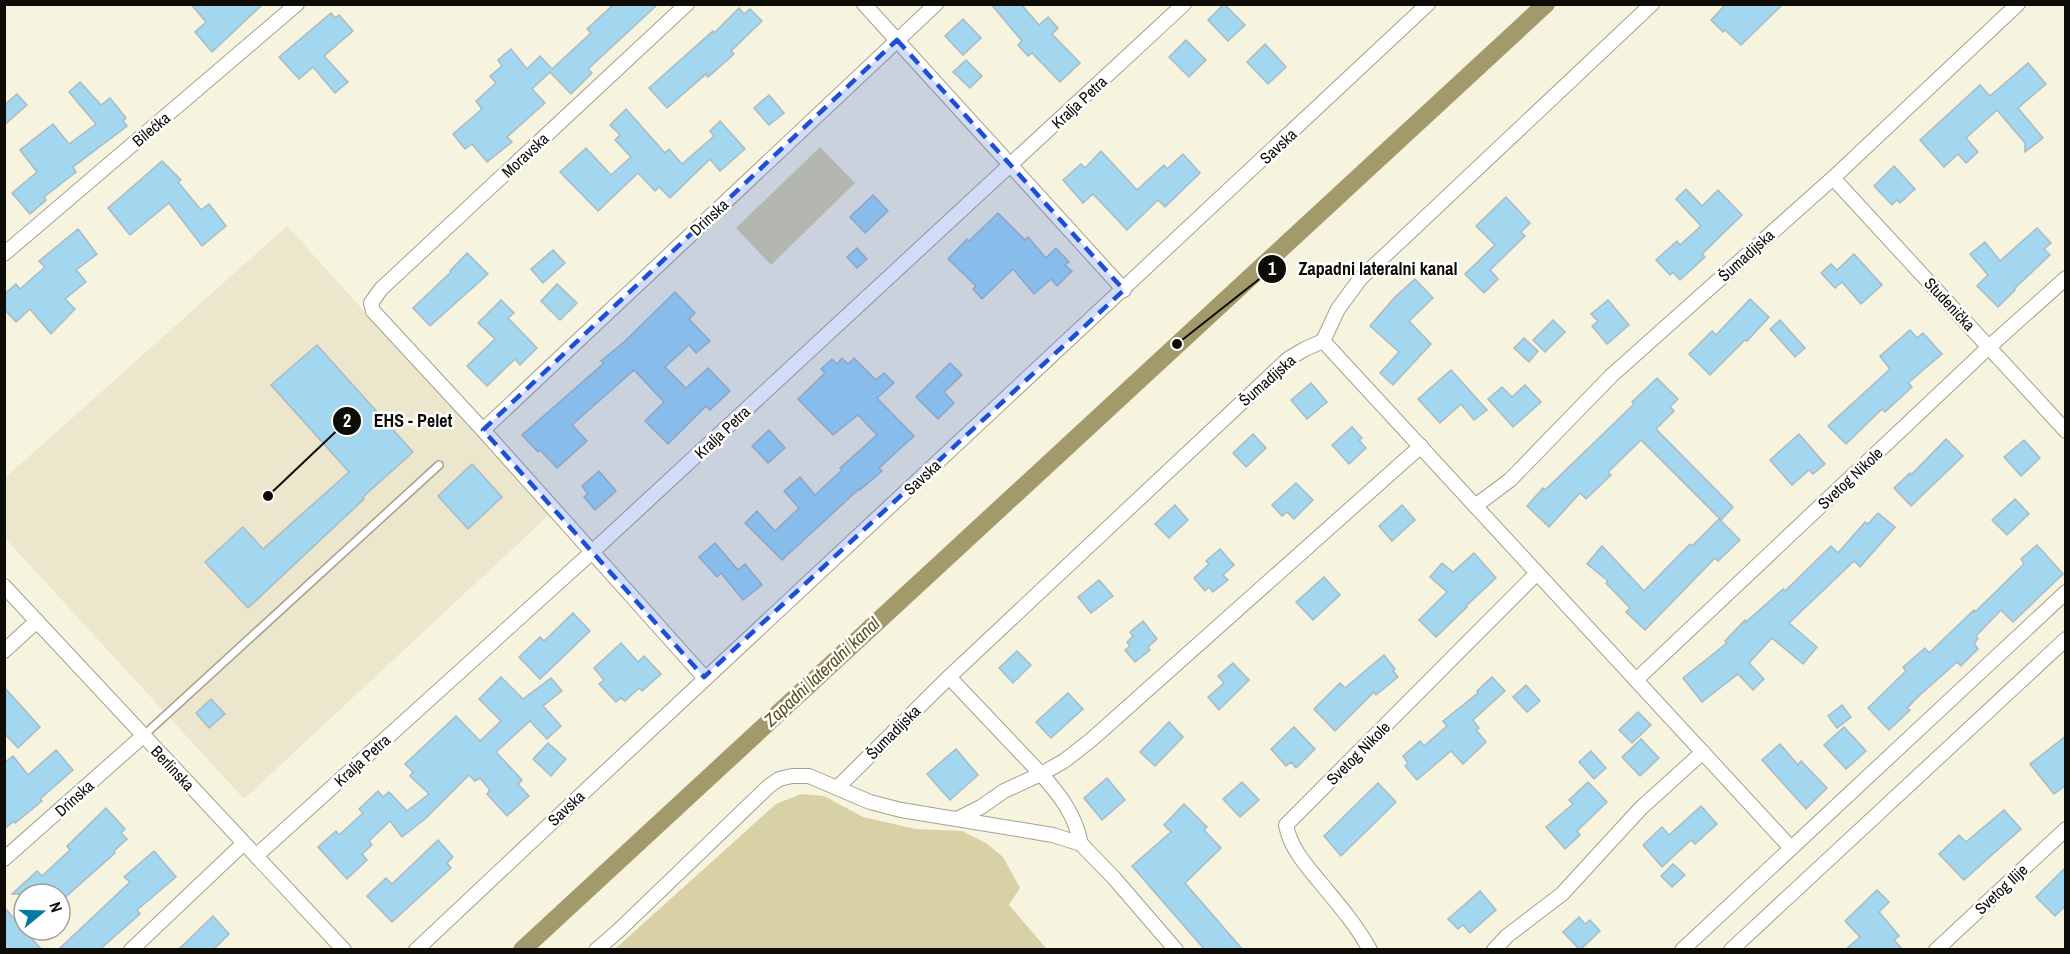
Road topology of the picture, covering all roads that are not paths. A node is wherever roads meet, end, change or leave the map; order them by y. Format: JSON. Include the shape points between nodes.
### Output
{"nodes":[{"id":1,"x":297,"y":4,"type":"edge"},
{"id":2,"x":687,"y":4,"type":"edge"},
{"id":3,"x":864,"y":4,"type":"edge"},
{"id":4,"x":936,"y":4,"type":"edge"},
{"id":5,"x":1184,"y":4,"type":"edge"},
{"id":6,"x":1428,"y":4,"type":"edge"},
{"id":7,"x":1652,"y":4,"type":"edge"},
{"id":8,"x":2018,"y":4,"type":"edge"},
{"id":9,"x":897,"y":40,"type":"junction"},
{"id":10,"x":1011,"y":165,"type":"junction"},
{"id":11,"x":1833,"y":178,"type":"junction"},
{"id":12,"x":4,"y":254,"type":"edge"},
{"id":13,"x":2066,"y":278,"type":"edge"},
{"id":14,"x":1124,"y":290,"type":"junction"},
{"id":15,"x":1323,"y":341,"type":"junction"},
{"id":16,"x":1989,"y":346,"type":"junction"},
{"id":17,"x":483,"y":429,"type":"junction"},
{"id":18,"x":2066,"y":431,"type":"edge"},
{"id":19,"x":1420,"y":446,"type":"junction"},
{"id":20,"x":439,"y":465,"type":"dead end"},
{"id":21,"x":1475,"y":506,"type":"junction"},
{"id":22,"x":592,"y":552,"type":"junction"},
{"id":23,"x":1537,"y":573,"type":"junction"},
{"id":24,"x":4,"y":586,"type":"edge"},
{"id":25,"x":2066,"y":592,"type":"edge"},
{"id":26,"x":36,"y":621,"type":"junction"},
{"id":27,"x":2066,"y":639,"type":"edge"},
{"id":28,"x":4,"y":651,"type":"edge"},
{"id":29,"x":704,"y":677,"type":"junction"},
{"id":30,"x":949,"y":677,"type":"junction"},
{"id":31,"x":1636,"y":680,"type":"junction"},
{"id":32,"x":143,"y":736,"type":"junction"},
{"id":33,"x":1703,"y":752,"type":"junction"},
{"id":34,"x":1041,"y":774,"type":"junction"},
{"id":35,"x":838,"y":787,"type":"junction"},
{"id":36,"x":957,"y":819,"type":"junction"},
{"id":37,"x":2066,"y":829,"type":"edge"},
{"id":38,"x":244,"y":843,"type":"junction"},
{"id":39,"x":1081,"y":844,"type":"junction"},
{"id":40,"x":1791,"y":848,"type":"junction"},
{"id":41,"x":256,"y":856,"type":"junction"},
{"id":42,"x":4,"y":859,"type":"edge"},
{"id":43,"x":131,"y":950,"type":"edge"},
{"id":44,"x":344,"y":950,"type":"edge"},
{"id":45,"x":416,"y":950,"type":"edge"},
{"id":46,"x":596,"y":950,"type":"edge"},
{"id":47,"x":1176,"y":950,"type":"edge"},
{"id":48,"x":1370,"y":950,"type":"edge"},
{"id":49,"x":1494,"y":950,"type":"edge"},
{"id":50,"x":1682,"y":950,"type":"edge"},
{"id":51,"x":1731,"y":950,"type":"edge"},
{"id":52,"x":1936,"y":950,"type":"edge"}],
"edges":[{"from":1,"to":12,"type":"street","name":"Bilećka"},
{"from":2,"to":17,"type":"street","name":"Moravska","via":[[381,289],[371,303],[373,310]]},
{"from":3,"to":9,"type":"street"},
{"from":4,"to":9,"type":"street","name":"Drinska"},
{"from":5,"to":10,"type":"street","name":"Kralja Petra"},
{"from":6,"to":14,"type":"street","name":"Savska"},
{"from":7,"to":15,"type":"street","via":[[1360,279],[1338,309]]},
{"from":8,"to":11,"type":"street","name":"Šumadijska"},
{"from":9,"to":10,"type":"street"},
{"from":9,"to":17,"type":"street","name":"Drinska"},
{"from":10,"to":14,"type":"street"},
{"from":10,"to":22,"type":"street","name":"Kralja Petra"},
{"from":11,"to":16,"type":"street","name":"Studenička"},
{"from":11,"to":21,"type":"street","name":"Šumadijska","via":[[1611,376],[1510,480]]},
{"from":13,"to":16,"type":"street","name":"Svetog Nikole"},
{"from":14,"to":29,"type":"street","name":"Savska"},
{"from":15,"to":19,"type":"street"},
{"from":15,"to":30,"type":"street","name":"Šumadijska","via":[[1288,358]]},
{"from":16,"to":18,"type":"street","name":"Studenička"},
{"from":16,"to":31,"type":"street","name":"Svetog Nikole"},
{"from":17,"to":22,"type":"street"},
{"from":19,"to":21,"type":"street"},
{"from":19,"to":34,"type":"street","via":[[1091,740]]},
{"from":20,"to":32,"type":"lane"},
{"from":21,"to":23,"type":"street"},
{"from":22,"to":29,"type":"street"},
{"from":22,"to":41,"type":"street","name":"Kralja Petra"},
{"from":23,"to":31,"type":"street"},
{"from":23,"to":48,"type":"street","name":"Svetog Nikole","via":[[1286,825],[1298,855]]},
{"from":24,"to":26,"type":"street","name":"Berlinska"},
{"from":25,"to":40,"type":"street"},
{"from":26,"to":28,"type":"street"},
{"from":26,"to":32,"type":"street","name":"Berlinska"},
{"from":27,"to":51,"type":"street"},
{"from":29,"to":45,"type":"street","name":"Savska"},
{"from":30,"to":34,"type":"street"},
{"from":30,"to":35,"type":"street","name":"Šumadijska"},
{"from":31,"to":33,"type":"street"},
{"from":32,"to":38,"type":"street","name":"Berlinska"},
{"from":32,"to":42,"type":"street","name":"Drinska"},
{"from":33,"to":40,"type":"street"},
{"from":33,"to":49,"type":"street","via":[[1641,808],[1562,894]]},
{"from":34,"to":36,"type":"street"},
{"from":34,"to":39,"type":"street","via":[[1077,824]]},
{"from":35,"to":36,"type":"street","via":[[870,802]]},
{"from":35,"to":46,"type":"street","via":[[809,776],[779,778]]},
{"from":36,"to":39,"type":"street","via":[[1053,835]]},
{"from":37,"to":52,"type":"street","name":"Svetog Ilije"},
{"from":38,"to":41,"type":"street","name":"Berlinska"},
{"from":38,"to":43,"type":"street"},
{"from":39,"to":47,"type":"street"},
{"from":40,"to":50,"type":"street"},
{"from":41,"to":44,"type":"street","name":"Berlinska"}]}
